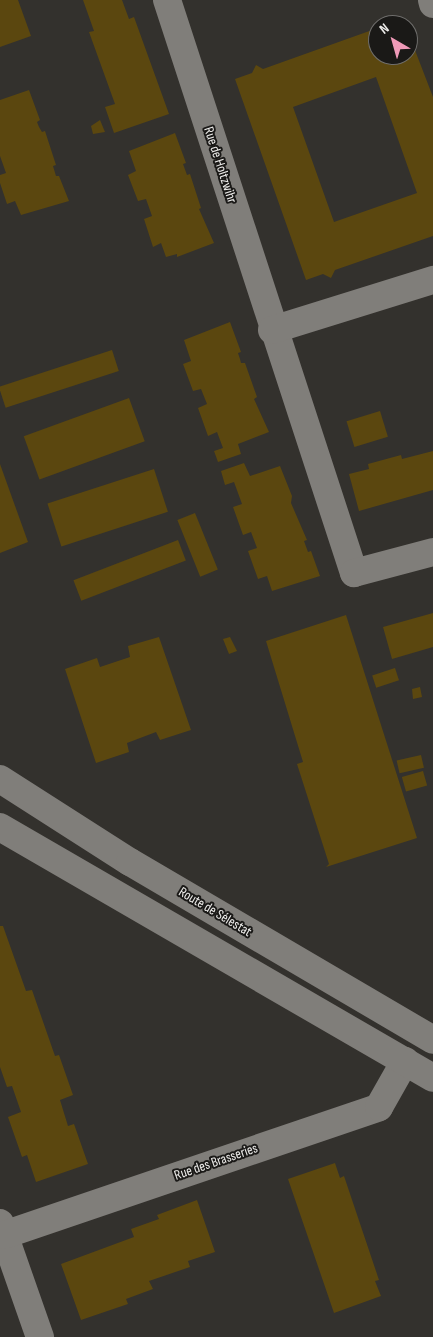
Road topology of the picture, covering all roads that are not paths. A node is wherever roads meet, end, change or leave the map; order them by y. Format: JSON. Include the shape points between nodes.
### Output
{"nodes":[{"id":1,"x":167,"y":0,"type":"edge"},
{"id":2,"x":432,"y":0,"type":"edge"},
{"id":3,"x":433,"y":4,"type":"edge"},
{"id":4,"x":433,"y":280,"type":"edge"},
{"id":5,"x":272,"y":330,"type":"junction"},
{"id":6,"x":433,"y":552,"type":"edge"},
{"id":7,"x":0,"y":779,"type":"edge"},
{"id":8,"x":0,"y":827,"type":"edge"},
{"id":9,"x":433,"y":1040,"type":"edge"},
{"id":10,"x":405,"y":1061,"type":"junction"},
{"id":11,"x":433,"y":1078,"type":"edge"},
{"id":12,"x":2,"y":1229,"type":"edge"},
{"id":13,"x":40,"y":1337,"type":"edge"}],
"edges":[{"from":1,"to":5,"type":"street","name":"Rue de Holtzwihr"},
{"from":2,"to":3,"type":"street"},
{"from":4,"to":5,"type":"street"},
{"from":5,"to":6,"type":"street","name":"Rue de Holtzwihr","via":[[354,574]]},
{"from":7,"to":9,"type":"street","name":"Route de Sélestat","via":[[130,862]]},
{"from":8,"to":10,"type":"street"},
{"from":10,"to":11,"type":"street"},
{"from":10,"to":12,"type":"street","name":"Rue des Brasseries","via":[[379,1107]]},
{"from":12,"to":13,"type":"street","name":"Rue des Brasseries"}]}
